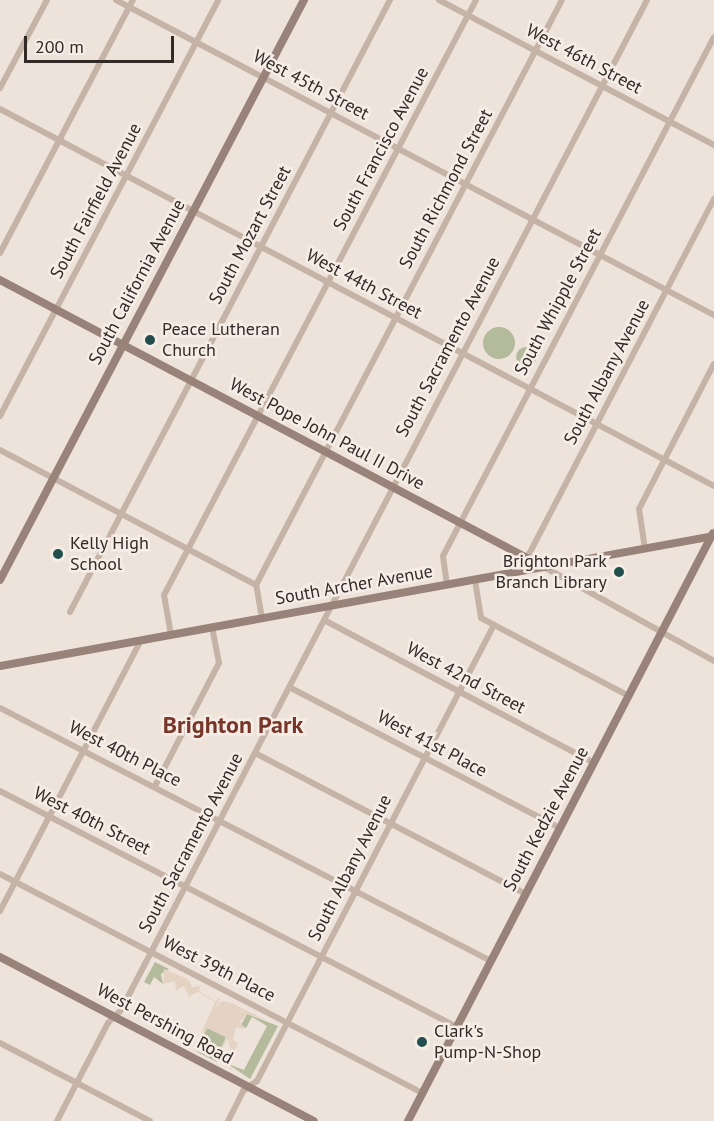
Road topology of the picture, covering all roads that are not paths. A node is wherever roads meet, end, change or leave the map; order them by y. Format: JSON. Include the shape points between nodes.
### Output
{"nodes":[{"id":1,"x":47,"y":0,"type":"edge"},
{"id":2,"x":116,"y":0,"type":"edge"},
{"id":3,"x":133,"y":0,"type":"edge"},
{"id":4,"x":218,"y":0,"type":"edge"},
{"id":5,"x":304,"y":0,"type":"edge"},
{"id":6,"x":390,"y":0,"type":"edge"},
{"id":7,"x":440,"y":0,"type":"edge"},
{"id":8,"x":476,"y":0,"type":"edge"},
{"id":9,"x":562,"y":0,"type":"edge"},
{"id":10,"x":647,"y":0,"type":"edge"},
{"id":11,"x":130,"y":7,"type":"junction"},
{"id":12,"x":468,"y":15,"type":"junction"},
{"id":13,"x":714,"y":37,"type":"edge"},
{"id":14,"x":196,"y":42,"type":"junction"},
{"id":15,"x":535,"y":51,"type":"junction"},
{"id":16,"x":263,"y":77,"type":"junction"},
{"id":17,"x":602,"y":86,"type":"junction"},
{"id":18,"x":0,"y":88,"type":"edge"},
{"id":19,"x":0,"y":109,"type":"edge"},
{"id":20,"x":331,"y":113,"type":"junction"},
{"id":21,"x":670,"y":122,"type":"junction"},
{"id":22,"x":60,"y":140,"type":"junction"},
{"id":23,"x":714,"y":145,"type":"edge"},
{"id":24,"x":398,"y":148,"type":"junction"},
{"id":25,"x":126,"y":176,"type":"junction"},
{"id":26,"x":466,"y":184,"type":"junction"},
{"id":27,"x":714,"y":199,"type":"edge"},
{"id":28,"x":193,"y":211,"type":"junction"},
{"id":29,"x":532,"y":219,"type":"junction"},
{"id":30,"x":261,"y":247,"type":"junction"},
{"id":31,"x":0,"y":253,"type":"edge"},
{"id":32,"x":600,"y":255,"type":"junction"},
{"id":33,"x":0,"y":280,"type":"edge"},
{"id":34,"x":328,"y":282,"type":"junction"},
{"id":35,"x":667,"y":290,"type":"junction"},
{"id":36,"x":56,"y":309,"type":"junction"},
{"id":37,"x":714,"y":315,"type":"edge"},
{"id":38,"x":396,"y":318,"type":"junction"},
{"id":39,"x":123,"y":345,"type":"junction"},
{"id":40,"x":462,"y":353,"type":"junction"},
{"id":41,"x":714,"y":364,"type":"edge"},
{"id":42,"x":191,"y":381,"type":"junction"},
{"id":43,"x":530,"y":389,"type":"junction"},
{"id":44,"x":0,"y":416,"type":"edge"},
{"id":45,"x":258,"y":416,"type":"junction"},
{"id":46,"x":597,"y":424,"type":"junction"},
{"id":47,"x":0,"y":450,"type":"edge"},
{"id":48,"x":326,"y":452,"type":"junction"},
{"id":49,"x":664,"y":460,"type":"junction"},
{"id":50,"x":53,"y":478,"type":"junction"},
{"id":51,"x":714,"y":486,"type":"edge"},
{"id":52,"x":393,"y":487,"type":"junction"},
{"id":53,"x":121,"y":514,"type":"junction"},
{"id":54,"x":460,"y":523,"type":"junction"},
{"id":55,"x":713,"y":535,"type":"edge"},
{"id":56,"x":188,"y":549,"type":"junction"},
{"id":57,"x":645,"y":549,"type":"junction"},
{"id":58,"x":527,"y":558,"type":"junction"},
{"id":59,"x":544,"y":567,"type":"junction"},
{"id":60,"x":0,"y":580,"type":"edge"},
{"id":61,"x":475,"y":580,"type":"junction"},
{"id":62,"x":256,"y":585,"type":"junction"},
{"id":63,"x":447,"y":585,"type":"junction"},
{"id":64,"x":332,"y":605,"type":"junction"},
{"id":65,"x":70,"y":612,"type":"dead end"},
{"id":66,"x":262,"y":618,"type":"junction"},
{"id":67,"x":324,"y":620,"type":"junction"},
{"id":68,"x":494,"y":625,"type":"junction"},
{"id":69,"x":212,"y":627,"type":"junction"},
{"id":70,"x":662,"y":632,"type":"junction"},
{"id":71,"x":171,"y":635,"type":"junction"},
{"id":72,"x":141,"y":640,"type":"junction"},
{"id":73,"x":714,"y":661,"type":"edge"},
{"id":74,"x":0,"y":666,"type":"edge"},
{"id":75,"x":290,"y":687,"type":"junction"},
{"id":76,"x":459,"y":691,"type":"junction"},
{"id":77,"x":629,"y":696,"type":"junction"},
{"id":78,"x":0,"y":708,"type":"edge"},
{"id":79,"x":84,"y":750,"type":"junction"},
{"id":80,"x":255,"y":753,"type":"junction"},
{"id":81,"x":425,"y":757,"type":"junction"},
{"id":82,"x":594,"y":762,"type":"junction"},
{"id":83,"x":155,"y":786,"type":"junction"},
{"id":84,"x":0,"y":791,"type":"edge"},
{"id":85,"x":49,"y":816,"type":"junction"},
{"id":86,"x":220,"y":819,"type":"junction"},
{"id":87,"x":390,"y":824,"type":"junction"},
{"id":88,"x":560,"y":828,"type":"junction"},
{"id":89,"x":0,"y":874,"type":"edge"},
{"id":90,"x":15,"y":882,"type":"junction"},
{"id":91,"x":186,"y":885,"type":"junction"},
{"id":92,"x":356,"y":890,"type":"junction"},
{"id":93,"x":526,"y":894,"type":"junction"},
{"id":94,"x":0,"y":911,"type":"edge"},
{"id":95,"x":151,"y":951,"type":"junction"},
{"id":96,"x":322,"y":956,"type":"junction"},
{"id":97,"x":0,"y":957,"type":"edge"},
{"id":98,"x":491,"y":961,"type":"junction"},
{"id":99,"x":114,"y":1017,"type":"junction"},
{"id":100,"x":287,"y":1022,"type":"junction"},
{"id":101,"x":457,"y":1027,"type":"junction"},
{"id":102,"x":0,"y":1043,"type":"edge"},
{"id":103,"x":76,"y":1083,"type":"junction"},
{"id":104,"x":249,"y":1087,"type":"junction"},
{"id":105,"x":423,"y":1093,"type":"junction"},
{"id":106,"x":57,"y":1121,"type":"edge"},
{"id":107,"x":150,"y":1121,"type":"edge"},
{"id":108,"x":228,"y":1121,"type":"edge"},
{"id":109,"x":314,"y":1121,"type":"edge"},
{"id":110,"x":408,"y":1121,"type":"edge"}],
"edges":[{"from":1,"to":18,"type":"street"},
{"from":2,"to":11,"type":"street","name":"West 45th Street"},
{"from":3,"to":11,"type":"street"},
{"from":4,"to":14,"type":"street","name":"South Fairfield Avenue"},
{"from":5,"to":16,"type":"main road","name":"South California Avenue"},
{"from":6,"to":20,"type":"street","name":"South Mozart Street"},
{"from":7,"to":12,"type":"street","name":"West 46th Street"},
{"from":8,"to":12,"type":"street","name":"South Francisco Avenue"},
{"from":9,"to":15,"type":"street","name":"South Richmond Street"},
{"from":10,"to":17,"type":"street","name":"South Sacramento Avenue"},
{"from":11,"to":14,"type":"street","name":"West 45th Street"},
{"from":11,"to":22,"type":"street"},
{"from":12,"to":15,"type":"street","name":"West 46th Street"},
{"from":12,"to":24,"type":"street","name":"South Francisco Avenue"},
{"from":13,"to":21,"type":"street","name":"South Whipple Street"},
{"from":14,"to":16,"type":"street","name":"West 45th Street"},
{"from":14,"to":25,"type":"street","name":"South Fairfield Avenue"},
{"from":15,"to":17,"type":"street","name":"West 46th Street"},
{"from":15,"to":26,"type":"street","name":"South Richmond Street"},
{"from":16,"to":20,"type":"street","name":"West 45th Street"},
{"from":16,"to":28,"type":"main road","name":"South California Avenue"},
{"from":17,"to":21,"type":"street","name":"West 46th Street"},
{"from":17,"to":29,"type":"street","name":"South Sacramento Avenue"},
{"from":19,"to":22,"type":"street","name":"West 44th Street"},
{"from":20,"to":24,"type":"street","name":"West 45th Street"},
{"from":20,"to":30,"type":"street","name":"South Mozart Street"},
{"from":21,"to":23,"type":"street","name":"West 46th Street"},
{"from":21,"to":32,"type":"street","name":"South Whipple Street"},
{"from":22,"to":25,"type":"street","name":"West 44th Street"},
{"from":22,"to":31,"type":"street"},
{"from":24,"to":26,"type":"street","name":"West 45th Street"},
{"from":24,"to":34,"type":"street","name":"South Francisco Avenue"},
{"from":25,"to":28,"type":"street","name":"West 44th Street"},
{"from":25,"to":36,"type":"street","name":"South Fairfield Avenue"},
{"from":26,"to":29,"type":"street","name":"West 45th Street"},
{"from":26,"to":38,"type":"street","name":"South Richmond Street"},
{"from":27,"to":35,"type":"street","name":"South Albany Avenue"},
{"from":28,"to":30,"type":"street","name":"West 44th Street"},
{"from":28,"to":39,"type":"main road","name":"South California Avenue"},
{"from":29,"to":32,"type":"street","name":"West 45th Street"},
{"from":29,"to":40,"type":"street","name":"South Sacramento Avenue"},
{"from":30,"to":34,"type":"street","name":"West 44th Street"},
{"from":30,"to":42,"type":"street","name":"South Mozart Street"},
{"from":32,"to":35,"type":"street","name":"West 45th Street"},
{"from":32,"to":43,"type":"street","name":"South Whipple Street"},
{"from":33,"to":36,"type":"main road","name":"West Pope John Paul II Drive"},
{"from":34,"to":38,"type":"street","name":"West 44th Street"},
{"from":34,"to":45,"type":"street","name":"South Francisco Avenue"},
{"from":35,"to":37,"type":"street","name":"West 45th Street"},
{"from":35,"to":46,"type":"street","name":"South Albany Avenue"},
{"from":36,"to":39,"type":"main road","name":"West Pope John Paul II Drive"},
{"from":36,"to":44,"type":"street","name":"South Fairfield Avenue"},
{"from":38,"to":40,"type":"street","name":"West 44th Street"},
{"from":38,"to":48,"type":"street","name":"South Richmond Street"},
{"from":39,"to":42,"type":"main road","name":"West Pope John Paul II Drive"},
{"from":39,"to":50,"type":"main road","name":"South California Avenue"},
{"from":40,"to":43,"type":"street","name":"West 44th Street"},
{"from":40,"to":52,"type":"street","name":"South Sacramento Avenue"},
{"from":41,"to":49,"type":"street"},
{"from":42,"to":45,"type":"main road","name":"West Pope John Paul II Drive"},
{"from":42,"to":53,"type":"street","name":"South Mozart Street"},
{"from":43,"to":46,"type":"street","name":"West 44th Street"},
{"from":43,"to":54,"type":"street","name":"South Whipple Street"},
{"from":45,"to":48,"type":"main road","name":"West Pope John Paul II Drive"},
{"from":45,"to":56,"type":"street","name":"South Francisco Avenue"},
{"from":46,"to":49,"type":"street","name":"West 44th Street"},
{"from":46,"to":58,"type":"street","name":"South Albany Avenue"},
{"from":47,"to":50,"type":"street"},
{"from":48,"to":52,"type":"main road","name":"West Pope John Paul II Drive"},
{"from":48,"to":62,"type":"street","name":"South Richmond Street"},
{"from":49,"to":51,"type":"street","name":"West 44th Street"},
{"from":49,"to":57,"type":"street","via":[[639,509]]},
{"from":50,"to":53,"type":"street"},
{"from":50,"to":60,"type":"main road","name":"South California Avenue"},
{"from":52,"to":54,"type":"main road","name":"West Pope John Paul II Drive"},
{"from":52,"to":64,"type":"street","name":"South Sacramento Avenue"},
{"from":53,"to":56,"type":"street"},
{"from":53,"to":65,"type":"street","name":"South Mozart Street"},
{"from":54,"to":58,"type":"main road","name":"West Pope John Paul II Drive"},
{"from":54,"to":63,"type":"street","name":"South Whipple Street","via":[[443,556]]},
{"from":55,"to":57,"type":"main road","name":"South Archer Avenue"},
{"from":55,"to":70,"type":"main road","name":"South Kedzie Avenue"},
{"from":56,"to":62,"type":"street"},
{"from":56,"to":71,"type":"street","name":"South Francisco Avenue","via":[[164,595]]},
{"from":57,"to":59,"type":"main road","name":"South Archer Avenue"},
{"from":58,"to":59,"type":"main road","name":"West Pope John Paul II Drive"},
{"from":59,"to":61,"type":"main road","name":"South Archer Avenue"},
{"from":59,"to":70,"type":"street"},
{"from":61,"to":63,"type":"main road","name":"South Archer Avenue"},
{"from":61,"to":68,"type":"street","via":[[481,618]]},
{"from":62,"to":66,"type":"street"},
{"from":63,"to":64,"type":"main road","name":"South Archer Avenue"},
{"from":64,"to":66,"type":"main road","name":"South Archer Avenue"},
{"from":64,"to":67,"type":"street","name":"South Sacramento Avenue"},
{"from":66,"to":69,"type":"main road","name":"South Archer Avenue"},
{"from":67,"to":75,"type":"street","name":"South Sacramento Avenue"},
{"from":67,"to":76,"type":"street","name":"West 42nd Street"},
{"from":68,"to":76,"type":"street","name":"South Albany Avenue"},
{"from":68,"to":77,"type":"street"},
{"from":69,"to":71,"type":"main road","name":"South Archer Avenue"},
{"from":69,"to":83,"type":"street","via":[[219,663]]},
{"from":70,"to":73,"type":"street"},
{"from":70,"to":77,"type":"main road","name":"South Kedzie Avenue"},
{"from":71,"to":72,"type":"main road","name":"South Archer Avenue"},
{"from":72,"to":74,"type":"main road","name":"South Archer Avenue"},
{"from":72,"to":79,"type":"street"},
{"from":75,"to":80,"type":"street","name":"South Sacramento Avenue"},
{"from":75,"to":81,"type":"street","name":"West 41st Place"},
{"from":76,"to":81,"type":"street","name":"South Albany Avenue"},
{"from":76,"to":82,"type":"street","name":"West 42nd Street"},
{"from":77,"to":82,"type":"main road","name":"South Kedzie Avenue"},
{"from":78,"to":79,"type":"street","name":"West 40th Place"},
{"from":79,"to":83,"type":"street","name":"West 40th Place"},
{"from":79,"to":85,"type":"street"},
{"from":80,"to":86,"type":"street","name":"South Sacramento Avenue"},
{"from":80,"to":87,"type":"street"},
{"from":81,"to":87,"type":"street","name":"South Albany Avenue"},
{"from":81,"to":88,"type":"street","name":"West 41st Place"},
{"from":82,"to":88,"type":"main road","name":"South Kedzie Avenue"},
{"from":83,"to":86,"type":"street","name":"West 40th Place"},
{"from":84,"to":85,"type":"street","name":"West 40th Street"},
{"from":85,"to":90,"type":"street"},
{"from":85,"to":91,"type":"street","name":"West 40th Street"},
{"from":86,"to":91,"type":"street","name":"South Sacramento Avenue"},
{"from":86,"to":92,"type":"street","name":"West 40th Place"},
{"from":87,"to":92,"type":"street","name":"South Albany Avenue"},
{"from":87,"to":93,"type":"street"},
{"from":88,"to":93,"type":"main road","name":"South Kedzie Avenue"},
{"from":89,"to":90,"type":"street","name":"West 39th Place"},
{"from":90,"to":94,"type":"street"},
{"from":90,"to":95,"type":"street","name":"West 39th Place"},
{"from":91,"to":95,"type":"street","name":"South Sacramento Avenue"},
{"from":91,"to":96,"type":"street","name":"West 40th Street"},
{"from":92,"to":96,"type":"street","name":"South Albany Avenue"},
{"from":92,"to":98,"type":"street","name":"West 40th Place"},
{"from":93,"to":98,"type":"main road","name":"South Kedzie Avenue"},
{"from":95,"to":99,"type":"street","name":"South Sacramento Avenue"},
{"from":95,"to":100,"type":"street","name":"West 39th Place"},
{"from":96,"to":100,"type":"street","name":"South Albany Avenue"},
{"from":96,"to":101,"type":"street","name":"West 40th Street"},
{"from":97,"to":99,"type":"main road","name":"West Pershing Road"},
{"from":98,"to":101,"type":"main road","name":"South Kedzie Avenue"},
{"from":99,"to":103,"type":"street","name":"South Sacramento Avenue"},
{"from":99,"to":104,"type":"main road","name":"West Pershing Road"},
{"from":100,"to":104,"type":"street","name":"South Albany Avenue"},
{"from":100,"to":105,"type":"street","name":"West 39th Place"},
{"from":101,"to":105,"type":"main road","name":"South Kedzie Avenue"},
{"from":102,"to":103,"type":"street"},
{"from":103,"to":106,"type":"street","name":"South Sacramento Avenue"},
{"from":103,"to":107,"type":"street"},
{"from":104,"to":108,"type":"street","name":"South Albany Avenue"},
{"from":104,"to":109,"type":"main road","name":"West Pershing Road"},
{"from":105,"to":110,"type":"main road","name":"South Kedzie Avenue"}]}
